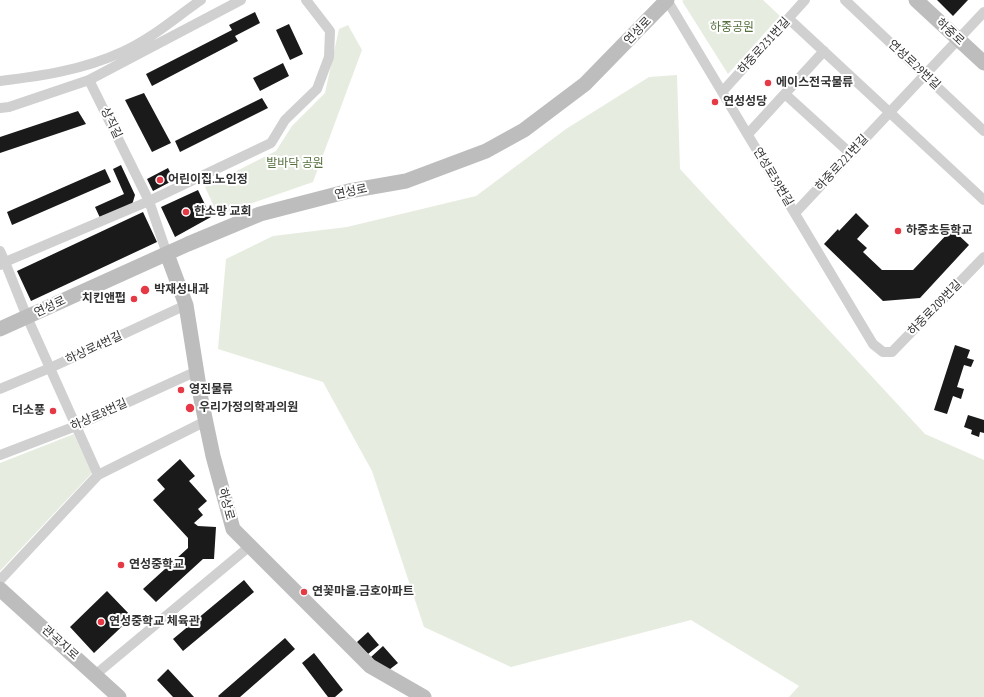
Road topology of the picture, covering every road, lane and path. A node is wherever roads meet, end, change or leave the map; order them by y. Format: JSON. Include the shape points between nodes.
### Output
{"nodes":[{"id":1,"x":201,"y":0,"type":"edge"},
{"id":2,"x":241,"y":0,"type":"edge"},
{"id":3,"x":306,"y":0,"type":"edge"},
{"id":4,"x":667,"y":0,"type":"edge"},
{"id":5,"x":805,"y":0,"type":"edge"},
{"id":6,"x":845,"y":0,"type":"edge"},
{"id":7,"x":916,"y":0,"type":"edge"},
{"id":8,"x":984,"y":12,"type":"edge"},
{"id":9,"x":789,"y":18,"type":"junction"},
{"id":10,"x":958,"y":39,"type":"junction"},
{"id":11,"x":824,"y":51,"type":"junction"},
{"id":12,"x":984,"y":63,"type":"edge"},
{"id":13,"x":925,"y":75,"type":"junction"},
{"id":14,"x":89,"y":80,"type":"junction"},
{"id":15,"x":0,"y":81,"type":"edge"},
{"id":16,"x":722,"y":92,"type":"junction"},
{"id":17,"x":785,"y":94,"type":"junction"},
{"id":18,"x":0,"y":108,"type":"edge"},
{"id":19,"x":890,"y":112,"type":"junction"},
{"id":20,"x":984,"y":131,"type":"edge"},
{"id":21,"x":748,"y":134,"type":"junction"},
{"id":22,"x":851,"y":154,"type":"junction"},
{"id":23,"x":149,"y":200,"type":"junction"},
{"id":24,"x":984,"y":200,"type":"edge"},
{"id":25,"x":795,"y":213,"type":"junction"},
{"id":26,"x":0,"y":251,"type":"edge"},
{"id":27,"x":167,"y":254,"type":"junction"},
{"id":28,"x":984,"y":257,"type":"edge"},
{"id":29,"x":3,"y":263,"type":"edge"},
{"id":30,"x":186,"y":305,"type":"junction"},
{"id":31,"x":27,"y":317,"type":"junction"},
{"id":32,"x":0,"y":329,"type":"edge"},
{"id":33,"x":883,"y":352,"type":"joint"},
{"id":34,"x":50,"y":368,"type":"junction"},
{"id":35,"x":197,"y":371,"type":"junction"},
{"id":36,"x":0,"y":389,"type":"edge"},
{"id":37,"x":206,"y":421,"type":"junction"},
{"id":38,"x":76,"y":426,"type":"junction"},
{"id":39,"x":0,"y":455,"type":"edge"},
{"id":40,"x":98,"y":475,"type":"junction"},
{"id":41,"x":250,"y":546,"type":"junction"},
{"id":42,"x":0,"y":580,"type":"edge"},
{"id":43,"x":0,"y":589,"type":"edge"},
{"id":44,"x":95,"y":675,"type":"junction"},
{"id":45,"x":119,"y":697,"type":"edge"},
{"id":46,"x":424,"y":697,"type":"edge"}],
"edges":[{"from":1,"to":15,"type":"street","via":[[122,52],[77,68]]},
{"from":2,"to":14,"type":"street"},
{"from":3,"to":23,"type":"street","via":[[330,31],[329,57],[317,89],[285,120],[271,143]]},
{"from":4,"to":16,"type":"street","name":"연성로39번길"},
{"from":4,"to":27,"type":"street","name":"연성로","via":[[585,84],[524,130],[486,151],[406,181],[349,191],[260,214]]},
{"from":5,"to":9,"type":"street","name":"하중로231번길"},
{"from":6,"to":13,"type":"street","name":"연성로29번길"},
{"from":7,"to":10,"type":"street","name":"하중로"},
{"from":8,"to":10,"type":"street","name":"하중로221번길"},
{"from":9,"to":11,"type":"street"},
{"from":9,"to":16,"type":"street","name":"하중로231번길"},
{"from":10,"to":12,"type":"street","name":"하중로"},
{"from":10,"to":13,"type":"street","name":"하중로221번길"},
{"from":11,"to":17,"type":"street"},
{"from":11,"to":19,"type":"street"},
{"from":13,"to":19,"type":"street","name":"하중로221번길"},
{"from":13,"to":20,"type":"street","name":"연성로29번길"},
{"from":14,"to":18,"type":"street"},
{"from":14,"to":23,"type":"street","name":"상직길"},
{"from":16,"to":21,"type":"street","name":"연성로39번길"},
{"from":17,"to":21,"type":"street"},
{"from":17,"to":22,"type":"street"},
{"from":19,"to":22,"type":"street","name":"하중로221번길"},
{"from":19,"to":24,"type":"street"},
{"from":21,"to":25,"type":"street","name":"연성로39번길"},
{"from":22,"to":25,"type":"street","name":"하중로221번길"},
{"from":23,"to":27,"type":"street","name":"상직길"},
{"from":23,"to":29,"type":"street"},
{"from":25,"to":33,"type":"street","name":"연성로39번길","via":[[874,344]]},
{"from":26,"to":29,"type":"street"},
{"from":27,"to":30,"type":"street","name":"하상로"},
{"from":27,"to":31,"type":"street","name":"연성로"},
{"from":28,"to":33,"type":"street","name":"하중로209번길","via":[[892,352]]},
{"from":29,"to":31,"type":"street"},
{"from":30,"to":34,"type":"street","name":"하상로4번길"},
{"from":30,"to":35,"type":"street","name":"하상로"},
{"from":31,"to":32,"type":"street","name":"연성로"},
{"from":31,"to":34,"type":"street"},
{"from":34,"to":36,"type":"street","name":"하상로4번길"},
{"from":34,"to":38,"type":"street"},
{"from":35,"to":37,"type":"street","name":"하상로"},
{"from":35,"to":38,"type":"street","name":"하상로8번길"},
{"from":37,"to":40,"type":"street"},
{"from":37,"to":41,"type":"street","name":"하상로","via":[[233,529]]},
{"from":38,"to":39,"type":"street","name":"하상로8번길"},
{"from":38,"to":40,"type":"street"},
{"from":40,"to":42,"type":"street"},
{"from":41,"to":44,"type":"street"},
{"from":41,"to":46,"type":"street","name":"하상로","via":[[370,666]]},
{"from":43,"to":44,"type":"street","name":"관곡지로"},
{"from":44,"to":45,"type":"street","name":"관곡지로"}]}
